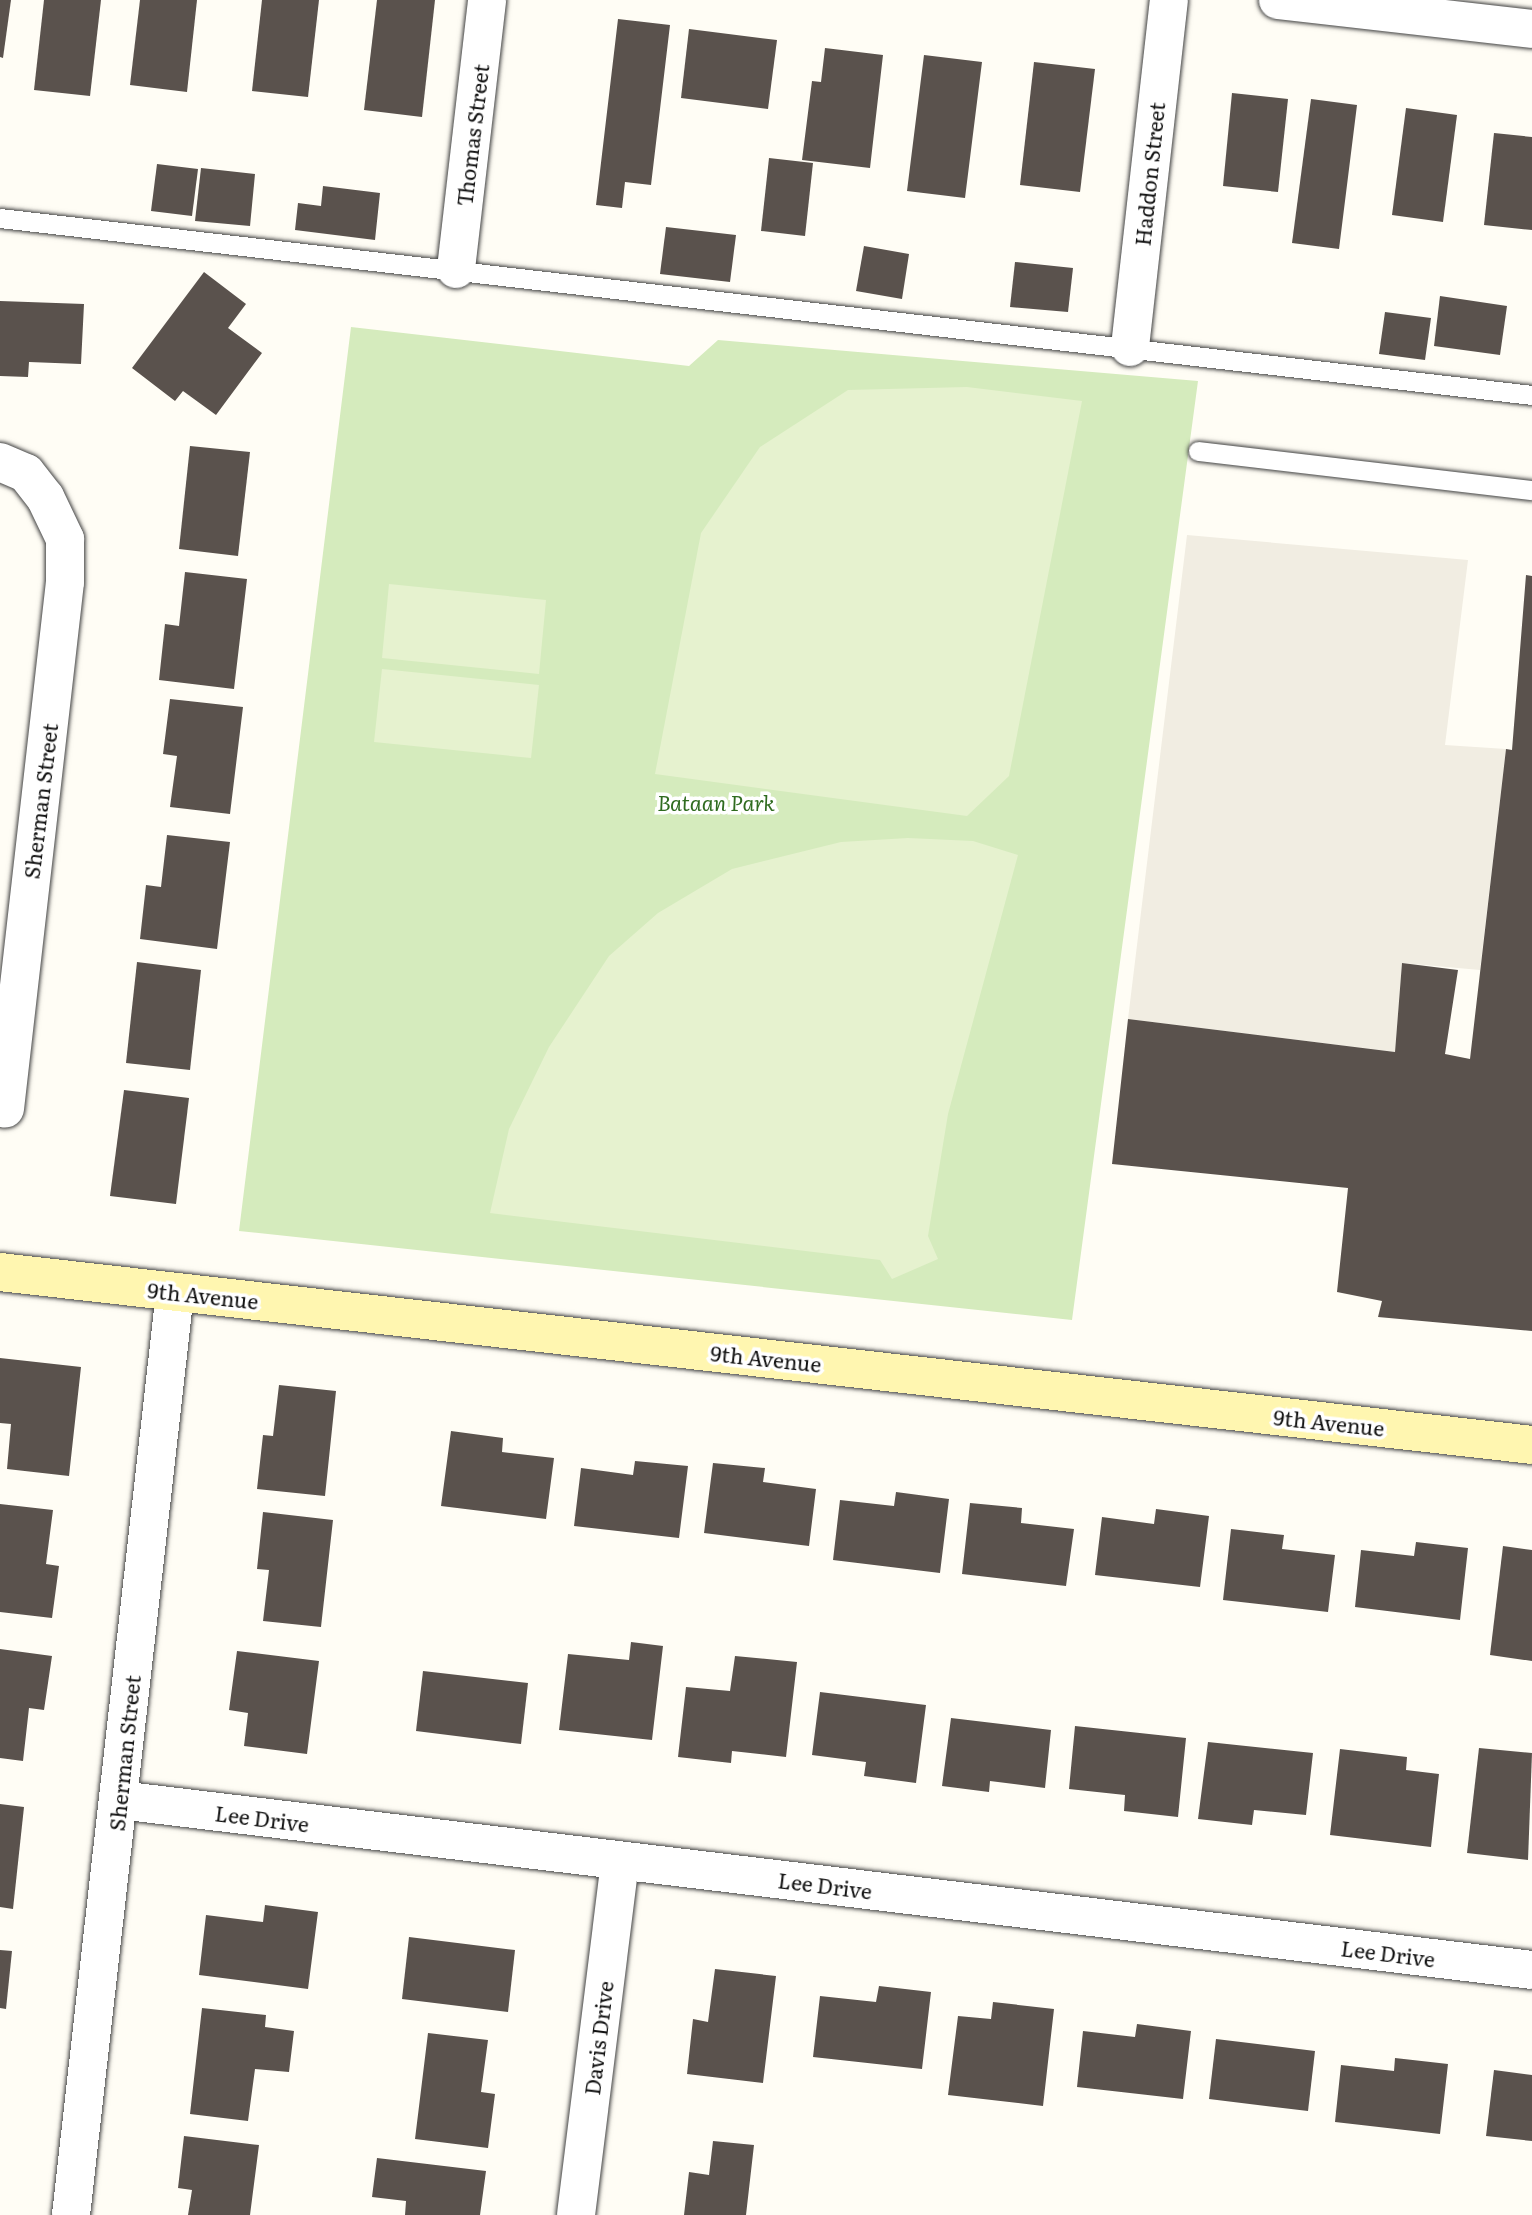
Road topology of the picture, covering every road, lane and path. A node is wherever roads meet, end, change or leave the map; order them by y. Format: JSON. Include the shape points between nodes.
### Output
{"nodes":[{"id":1,"x":487,"y":0,"type":"edge"},
{"id":2,"x":1169,"y":0,"type":"edge"},
{"id":3,"x":1278,"y":0,"type":"edge"},
{"id":4,"x":1532,"y":29,"type":"edge"},
{"id":5,"x":0,"y":218,"type":"edge"},
{"id":6,"x":456,"y":269,"type":"junction"},
{"id":7,"x":1130,"y":347,"type":"junction"},
{"id":8,"x":1532,"y":395,"type":"edge"},
{"id":9,"x":1198,"y":451,"type":"dead end"},
{"id":10,"x":0,"y":462,"type":"edge"},
{"id":11,"x":1532,"y":490,"type":"edge"},
{"id":12,"x":5,"y":1109,"type":"dead end"},
{"id":13,"x":0,"y":1272,"type":"edge"},
{"id":14,"x":175,"y":1292,"type":"junction"},
{"id":15,"x":1532,"y":1445,"type":"edge"},
{"id":16,"x":119,"y":1800,"type":"junction"},
{"id":17,"x":620,"y":1861,"type":"junction"},
{"id":18,"x":1532,"y":1970,"type":"edge"},
{"id":19,"x":71,"y":2215,"type":"edge"},
{"id":20,"x":576,"y":2215,"type":"edge"}],
"edges":[{"from":1,"to":6,"type":"street","name":"Thomas Street"},
{"from":2,"to":7,"type":"street","name":"Haddon Street"},
{"from":3,"to":4,"type":"street"},
{"from":5,"to":6,"type":"lane"},
{"from":6,"to":7,"type":"lane"},
{"from":7,"to":8,"type":"lane"},
{"from":9,"to":11,"type":"lane"},
{"from":10,"to":12,"type":"street","name":"Sherman Street","via":[[26,473],[45,497],[65,539],[65,582]]},
{"from":13,"to":14,"type":"street","name":"9th Avenue"},
{"from":14,"to":15,"type":"street","name":"9th Avenue"},
{"from":14,"to":16,"type":"street","name":"Sherman Street"},
{"from":16,"to":17,"type":"street","name":"Lee Drive"},
{"from":16,"to":19,"type":"street","name":"Sherman Street"},
{"from":17,"to":18,"type":"street","name":"Lee Drive"},
{"from":17,"to":20,"type":"street","name":"Davis Drive"}]}
